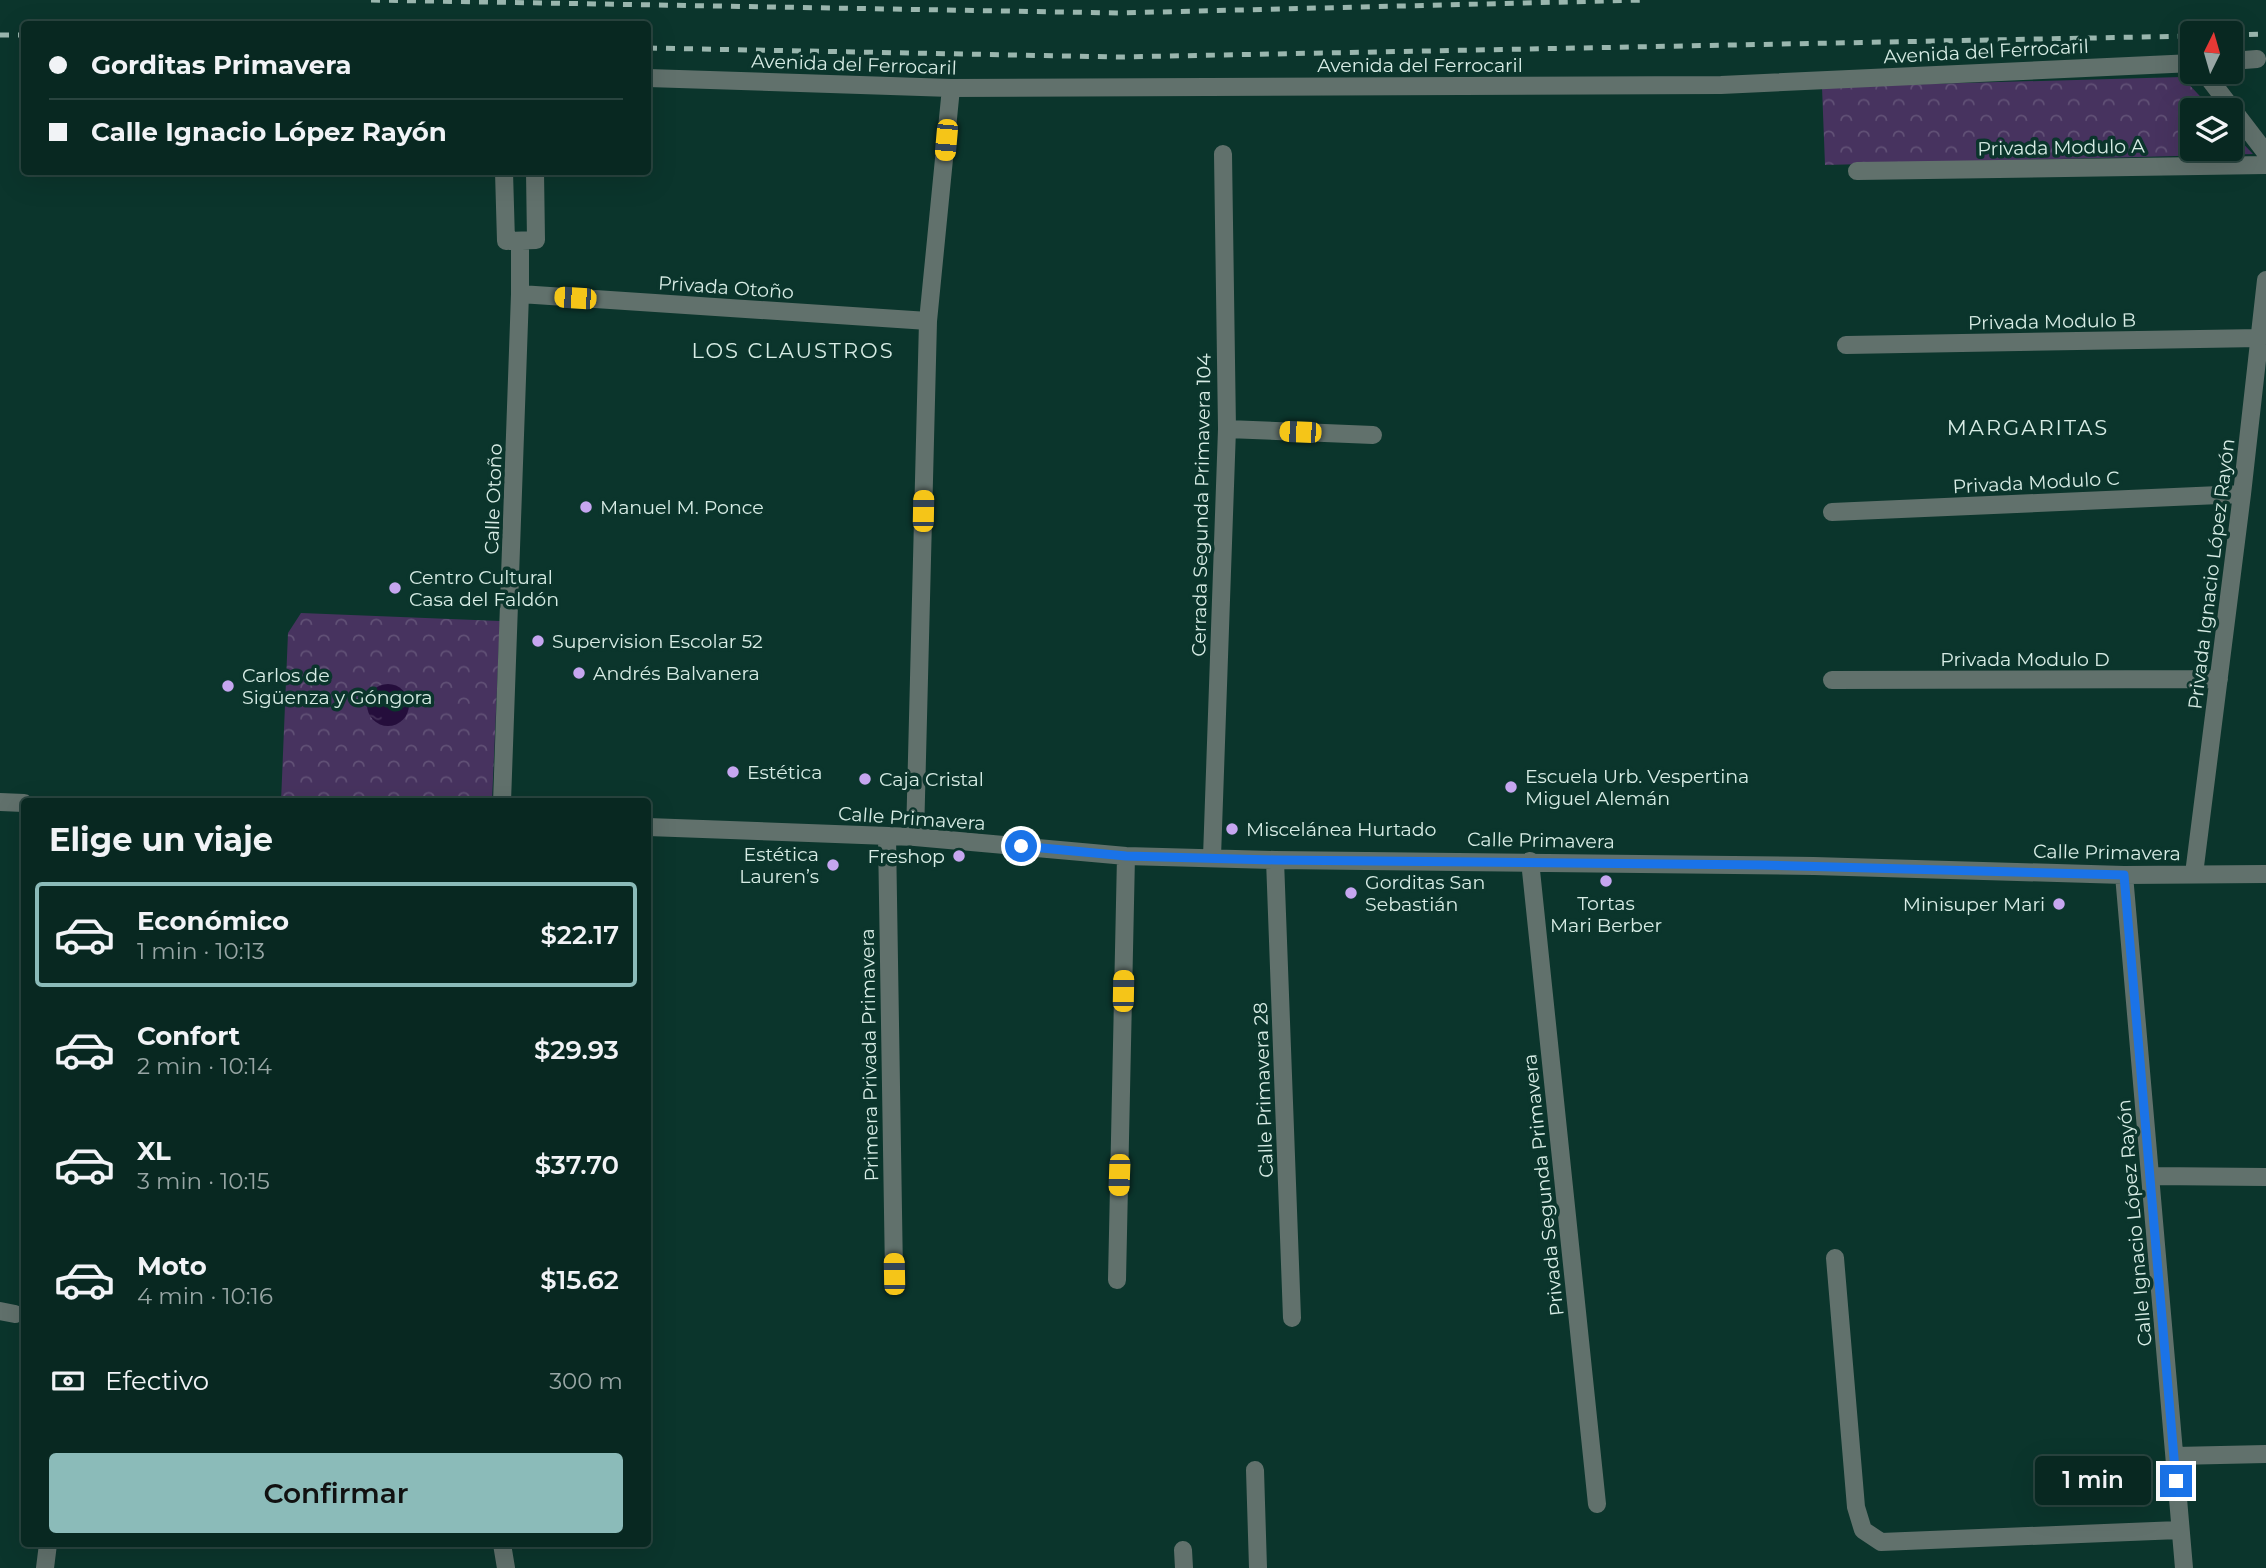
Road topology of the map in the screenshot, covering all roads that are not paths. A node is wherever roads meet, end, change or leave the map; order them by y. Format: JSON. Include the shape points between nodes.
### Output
{"nodes":[{"id":1,"x":2257,"y":59,"type":"dead end"},
{"id":2,"x":2244,"y":60,"type":"edge"},
{"id":3,"x":2180,"y":64,"type":"edge"},
{"id":4,"x":651,"y":78,"type":"edge"},
{"id":5,"x":2213,"y":84,"type":"edge"},
{"id":6,"x":951,"y":88,"type":"junction"},
{"id":7,"x":2266,"y":153,"type":"edge"},
{"id":8,"x":1223,"y":154,"type":"dead end"},
{"id":9,"x":2266,"y":165,"type":"edge"},
{"id":10,"x":1857,"y":171,"type":"dead end"},
{"id":11,"x":504,"y":175,"type":"edge"},
{"id":12,"x":535,"y":175,"type":"edge"},
{"id":13,"x":520,"y":241,"type":"junction"},
{"id":14,"x":2266,"y":280,"type":"edge"},
{"id":15,"x":520,"y":294,"type":"junction"},
{"id":16,"x":928,"y":321,"type":"junction"},
{"id":17,"x":2260,"y":338,"type":"junction"},
{"id":18,"x":1846,"y":345,"type":"dead end"},
{"id":19,"x":1227,"y":429,"type":"junction"},
{"id":20,"x":1373,"y":435,"type":"dead end"},
{"id":21,"x":2242,"y":494,"type":"junction"},
{"id":22,"x":1832,"y":512,"type":"dead end"},
{"id":23,"x":2219,"y":679,"type":"junction"},
{"id":24,"x":1832,"y":680,"type":"dead end"},
{"id":25,"x":502,"y":798,"type":"edge"},
{"id":26,"x":0,"y":802,"type":"edge"},
{"id":27,"x":21,"y":803,"type":"edge"},
{"id":28,"x":651,"y":827,"type":"edge"},
{"id":29,"x":887,"y":836,"type":"junction"},
{"id":30,"x":915,"y":837,"type":"junction"},
{"id":31,"x":1126,"y":856,"type":"junction"},
{"id":32,"x":1212,"y":857,"type":"junction"},
{"id":33,"x":1275,"y":860,"type":"junction"},
{"id":34,"x":1530,"y":861,"type":"junction"},
{"id":35,"x":2194,"y":874,"type":"junction"},
{"id":36,"x":2266,"y":874,"type":"edge"},
{"id":37,"x":2124,"y":875,"type":"junction"},
{"id":38,"x":2151,"y":1176,"type":"junction"},
{"id":39,"x":2266,"y":1177,"type":"edge"},
{"id":40,"x":1835,"y":1258,"type":"dead end"},
{"id":41,"x":894,"y":1274,"type":"dead end"},
{"id":42,"x":1117,"y":1280,"type":"dead end"},
{"id":43,"x":1292,"y":1318,"type":"dead end"},
{"id":44,"x":2266,"y":1454,"type":"edge"},
{"id":45,"x":2175,"y":1456,"type":"junction"},
{"id":46,"x":1255,"y":1470,"type":"dead end"},
{"id":47,"x":1597,"y":1504,"type":"dead end"},
{"id":48,"x":2179,"y":1530,"type":"junction"},
{"id":49,"x":48,"y":1547,"type":"edge"},
{"id":50,"x":502,"y":1547,"type":"edge"},
{"id":51,"x":45,"y":1568,"type":"edge"},
{"id":52,"x":506,"y":1568,"type":"edge"},
{"id":53,"x":1258,"y":1568,"type":"edge"},
{"id":54,"x":2184,"y":1568,"type":"edge"}],
"edges":[{"from":1,"to":2,"type":"street"},
{"from":3,"to":6,"type":"street","name":"Avenida del Ferrocaril","via":[[1721,85]]},
{"from":4,"to":6,"type":"street","name":"Avenida del Ferrocaril"},
{"from":5,"to":7,"type":"street"},
{"from":6,"to":16,"type":"street"},
{"from":8,"to":19,"type":"street","name":"Cerrada Segunda Primavera 104"},
{"from":9,"to":10,"type":"street","name":"Privada Modulo A"},
{"from":11,"to":13,"type":"street","via":[[506,241]]},
{"from":12,"to":13,"type":"street","via":[[537,240]]},
{"from":13,"to":15,"type":"street","name":"Calle Otoño"},
{"from":14,"to":17,"type":"street","name":"Privada Ignacio López Rayón"},
{"from":15,"to":16,"type":"street","name":"Privada Otoño"},
{"from":15,"to":25,"type":"street","name":"Calle Otoño"},
{"from":16,"to":30,"type":"street"},
{"from":17,"to":18,"type":"street","name":"Privada Modulo B"},
{"from":17,"to":21,"type":"street","name":"Privada Ignacio López Rayón"},
{"from":19,"to":20,"type":"street"},
{"from":19,"to":32,"type":"street","name":"Cerrada Segunda Primavera 104"},
{"from":21,"to":22,"type":"street","name":"Privada Modulo C"},
{"from":21,"to":23,"type":"street","name":"Privada Ignacio López Rayón"},
{"from":23,"to":24,"type":"street","name":"Privada Modulo D"},
{"from":23,"to":35,"type":"street","name":"Privada Ignacio López Rayón"},
{"from":26,"to":27,"type":"street"},
{"from":28,"to":29,"type":"street","name":"Calle Primavera"},
{"from":29,"to":30,"type":"street","name":"Calle Primavera"},
{"from":29,"to":41,"type":"street","name":"Primera Privada Primavera"},
{"from":30,"to":31,"type":"street","name":"Calle Primavera"},
{"from":31,"to":32,"type":"street","name":"Calle Primavera"},
{"from":31,"to":42,"type":"street"},
{"from":32,"to":33,"type":"street","name":"Calle Primavera"},
{"from":33,"to":34,"type":"street","name":"Calle Primavera"},
{"from":33,"to":43,"type":"street","name":"Calle Primavera 28"},
{"from":34,"to":37,"type":"street","name":"Calle Primavera"},
{"from":34,"to":47,"type":"street","name":"Privada Segunda Primavera"},
{"from":35,"to":36,"type":"street","name":"Calle Primavera"},
{"from":35,"to":37,"type":"street","name":"Calle Primavera"},
{"from":37,"to":38,"type":"street","name":"Calle Ignacio López Rayón"},
{"from":38,"to":39,"type":"street"},
{"from":38,"to":45,"type":"street","name":"Calle Ignacio López Rayón"},
{"from":40,"to":48,"type":"street","via":[[1856,1507],[1863,1530],[1881,1542]]},
{"from":44,"to":45,"type":"street"},
{"from":45,"to":48,"type":"street","name":"Calle Ignacio López Rayón"},
{"from":46,"to":53,"type":"street"},
{"from":48,"to":54,"type":"street","name":"Calle Ignacio López Rayón"},
{"from":49,"to":51,"type":"street"},
{"from":50,"to":52,"type":"street"}]}
